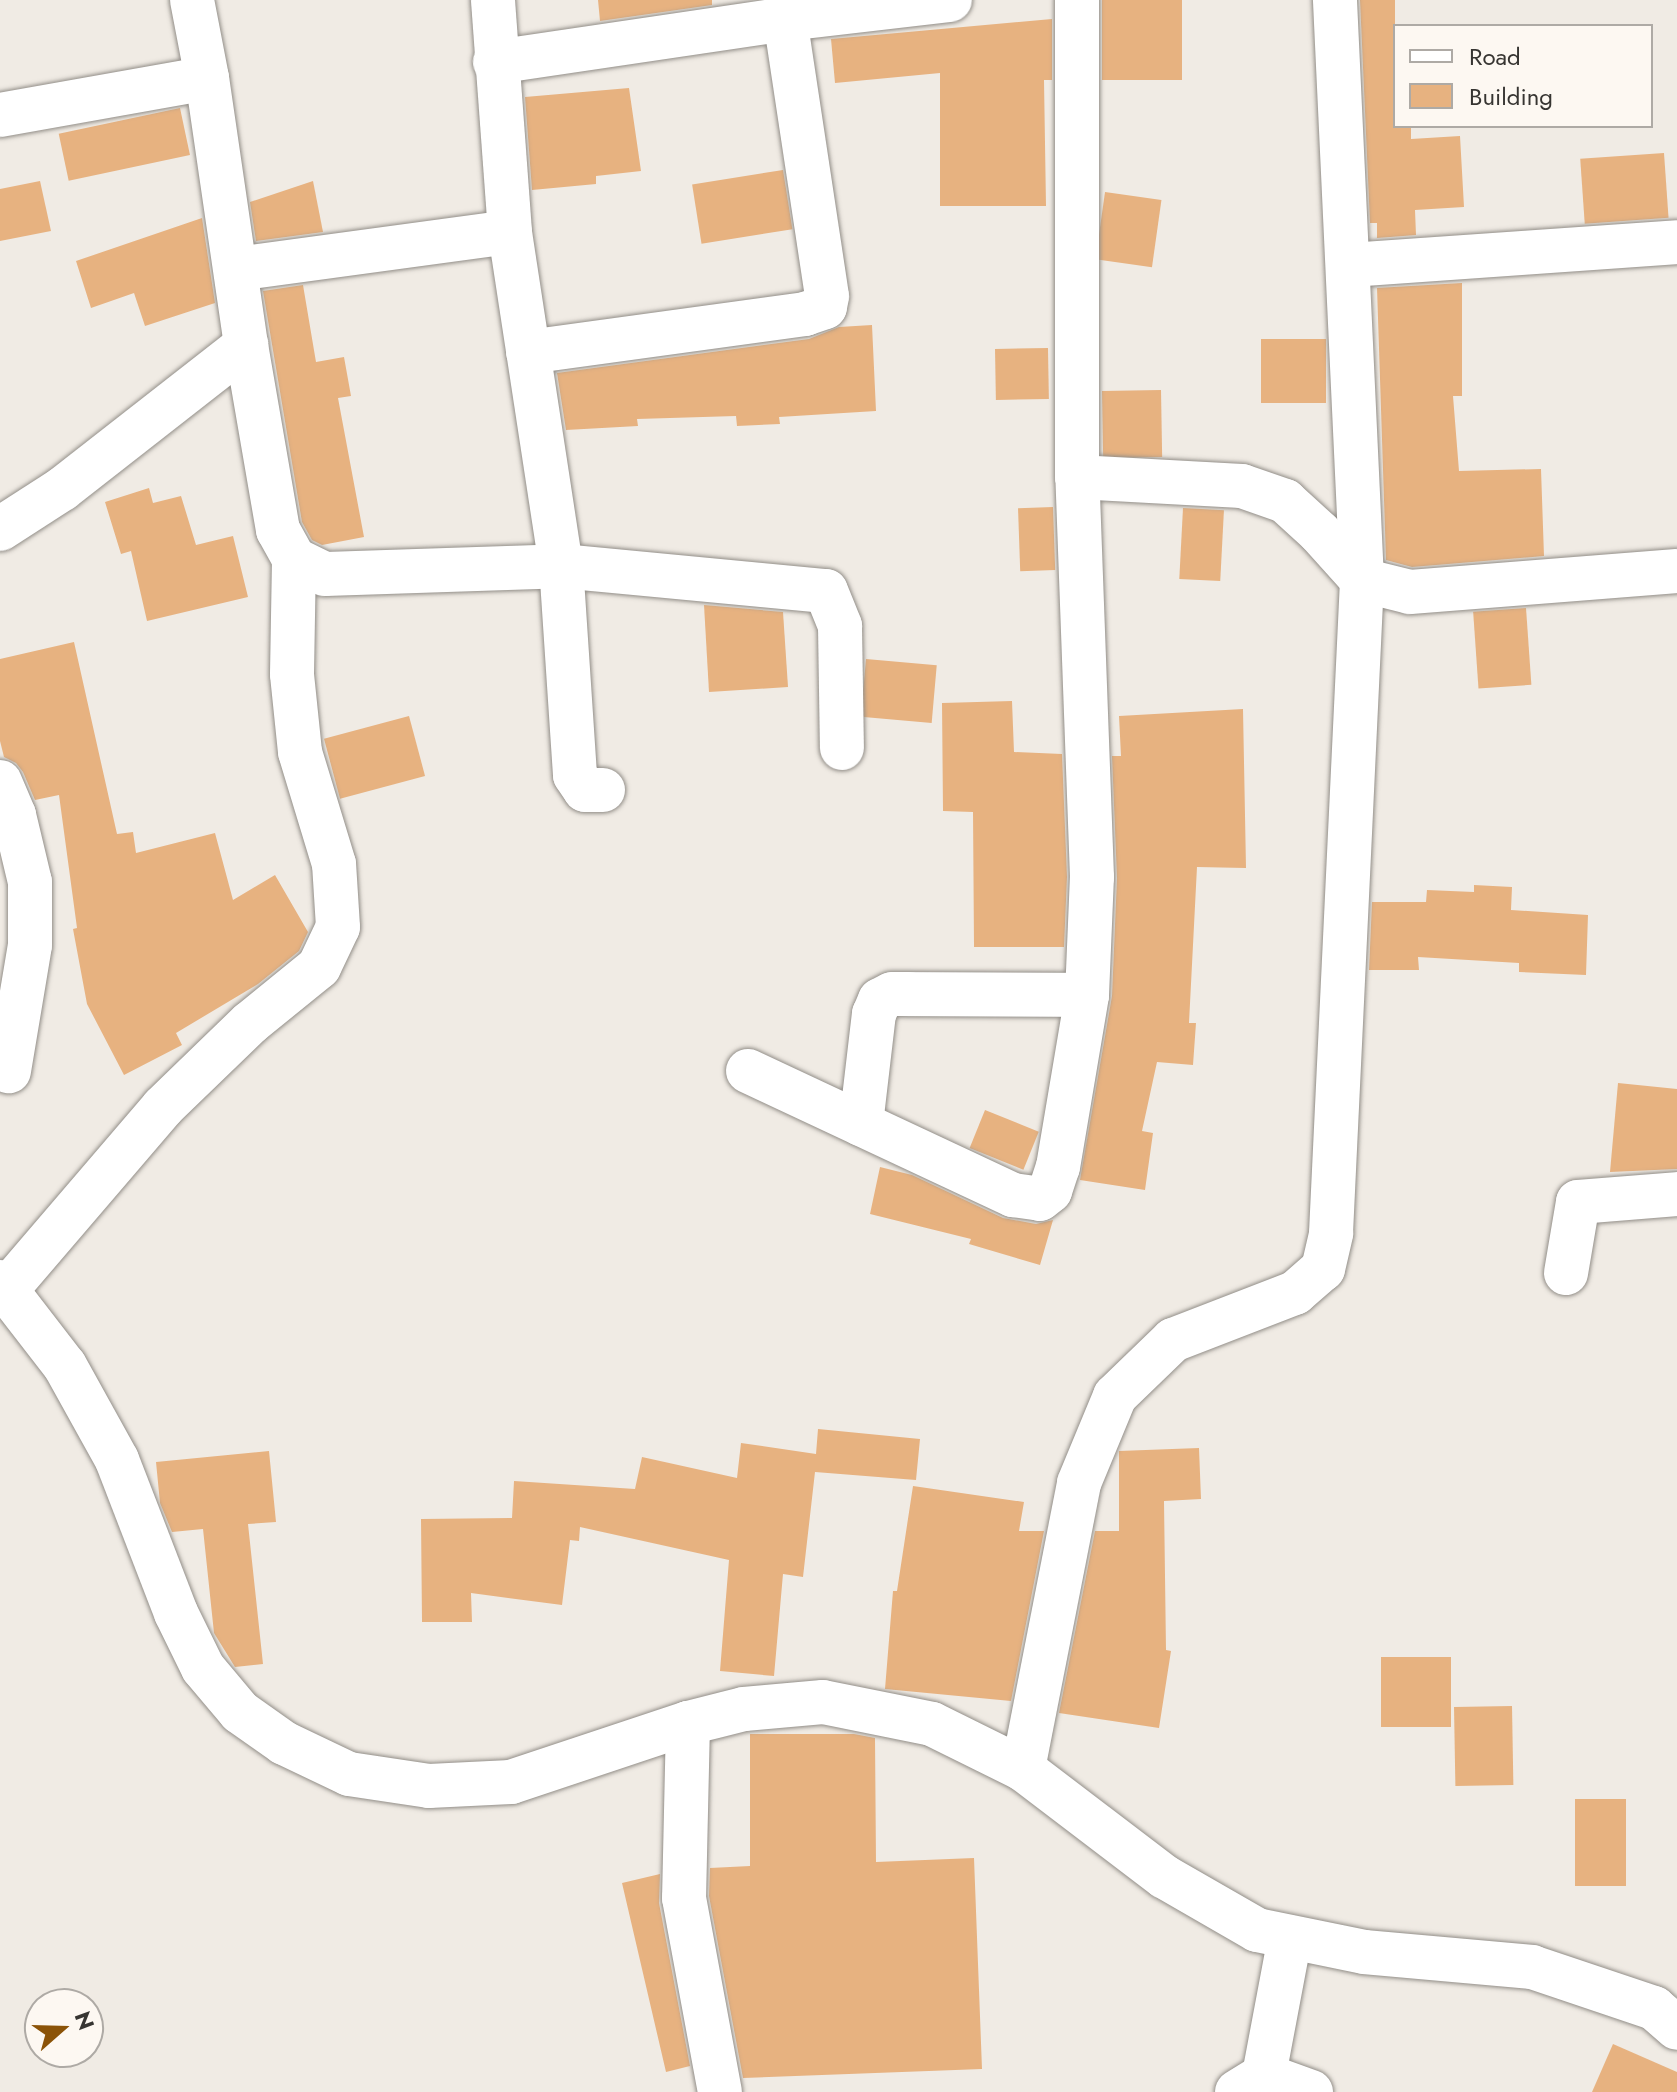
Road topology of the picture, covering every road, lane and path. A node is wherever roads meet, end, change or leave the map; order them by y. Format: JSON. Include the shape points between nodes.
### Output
{"nodes":[{"id":1,"x":192,"y":0,"type":"edge"},
{"id":2,"x":493,"y":0,"type":"edge"},
{"id":3,"x":950,"y":0,"type":"edge"},
{"id":4,"x":1077,"y":0,"type":"edge"},
{"id":5,"x":1335,"y":0,"type":"edge"},
{"id":6,"x":785,"y":19,"type":"junction"},
{"id":7,"x":495,"y":62,"type":"junction"},
{"id":8,"x":207,"y":78,"type":"junction"},
{"id":9,"x":0,"y":115,"type":"edge"},
{"id":10,"x":510,"y":232,"type":"junction"},
{"id":11,"x":1677,"y":242,"type":"edge"},
{"id":12,"x":1350,"y":265,"type":"junction"},
{"id":13,"x":236,"y":269,"type":"junction"},
{"id":14,"x":246,"y":345,"type":"junction"},
{"id":15,"x":528,"y":352,"type":"junction"},
{"id":16,"x":1077,"y":477,"type":"junction"},
{"id":17,"x":0,"y":529,"type":"edge"},
{"id":18,"x":294,"y":559,"type":"junction"},
{"id":19,"x":561,"y":566,"type":"junction"},
{"id":20,"x":1677,"y":571,"type":"edge"},
{"id":21,"x":1362,"y":580,"type":"junction"},
{"id":22,"x":842,"y":748,"type":"dead end"},
{"id":23,"x":0,"y":782,"type":"edge"},
{"id":24,"x":603,"y":790,"type":"dead end"},
{"id":25,"x":1087,"y":995,"type":"junction"},
{"id":26,"x":9,"y":1071,"type":"dead end"},
{"id":27,"x":748,"y":1071,"type":"dead end"},
{"id":28,"x":861,"y":1124,"type":"junction"},
{"id":29,"x":1677,"y":1194,"type":"edge"},
{"id":30,"x":1566,"y":1273,"type":"dead end"},
{"id":31,"x":4,"y":1285,"type":"edge"},
{"id":32,"x":688,"y":1723,"type":"junction"},
{"id":33,"x":1023,"y":1769,"type":"junction"},
{"id":34,"x":1290,"y":1937,"type":"junction"},
{"id":35,"x":1669,"y":2009,"type":"edge"},
{"id":36,"x":1250,"y":2084,"type":"edge"},
{"id":37,"x":720,"y":2092,"type":"edge"},
{"id":38,"x":1311,"y":2092,"type":"edge"}],
"edges":[{"from":1,"to":8,"type":"street"},
{"from":2,"to":7,"type":"street"},
{"from":3,"to":6,"type":"street"},
{"from":4,"to":16,"type":"street"},
{"from":5,"to":12,"type":"street"},
{"from":6,"to":7,"type":"street"},
{"from":6,"to":15,"type":"street","via":[[825,307]]},
{"from":7,"to":10,"type":"street"},
{"from":8,"to":9,"type":"street"},
{"from":8,"to":13,"type":"street"},
{"from":10,"to":13,"type":"street"},
{"from":10,"to":15,"type":"street"},
{"from":11,"to":12,"type":"street"},
{"from":12,"to":21,"type":"street"},
{"from":13,"to":14,"type":"street"},
{"from":14,"to":17,"type":"street","via":[[62,489]]},
{"from":14,"to":18,"type":"street","via":[[278,530]]},
{"from":15,"to":19,"type":"street"},
{"from":16,"to":21,"type":"street","via":[[1242,486],[1285,501]]},
{"from":16,"to":25,"type":"street","via":[[1092,877]]},
{"from":18,"to":19,"type":"street","via":[[325,574]]},
{"from":18,"to":31,"type":"street","via":[[292,674],[300,752],[334,864],[338,927],[319,967],[250,1023],[163,1107]]},
{"from":19,"to":22,"type":"street","via":[[826,591],[840,626]]},
{"from":19,"to":24,"type":"street","via":[[575,775],[585,790]]},
{"from":20,"to":21,"type":"street","via":[[1410,592]]},
{"from":21,"to":33,"type":"street","via":[[1331,1233],[1323,1269],[1295,1293],[1173,1340],[1115,1396],[1079,1483]]},
{"from":23,"to":26,"type":"street","via":[[30,882],[30,945]]},
{"from":25,"to":28,"type":"street","via":[[892,994],[880,1000]]},
{"from":25,"to":28,"type":"street","via":[[1058,1167],[1050,1191],[1040,1199],[1013,1195]]},
{"from":27,"to":28,"type":"street"},
{"from":29,"to":30,"type":"street","via":[[1578,1202]]},
{"from":31,"to":32,"type":"street","via":[[65,1366],[117,1460],[203,1668],[240,1712],[284,1743],[349,1774],[429,1786],[511,1782]]},
{"from":32,"to":33,"type":"street","via":[[744,1709],[823,1702],[932,1724]]},
{"from":32,"to":37,"type":"street","via":[[684,1898]]},
{"from":33,"to":34,"type":"street","via":[[1165,1877],[1257,1930]]},
{"from":34,"to":35,"type":"street","via":[[1364,1952],[1532,1967]]},
{"from":34,"to":36,"type":"street"},
{"from":36,"to":38,"type":"street"}]}
